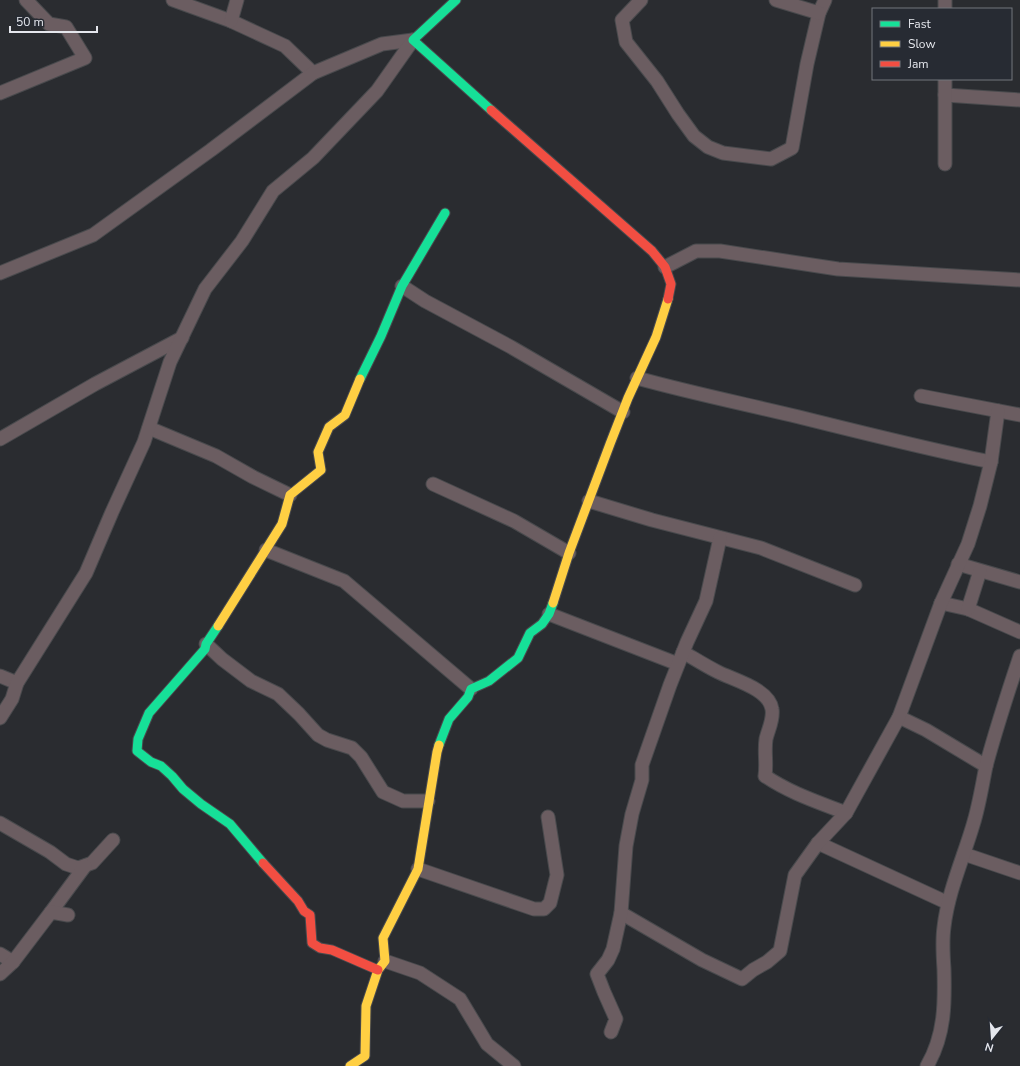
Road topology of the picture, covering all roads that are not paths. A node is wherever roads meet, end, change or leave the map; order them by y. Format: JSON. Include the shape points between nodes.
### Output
{"nodes":[{"id":1,"x":26,"y":0,"type":"edge"},
{"id":2,"x":173,"y":0,"type":"edge"},
{"id":3,"x":237,"y":0,"type":"edge"},
{"id":4,"x":456,"y":0,"type":"edge"},
{"id":5,"x":641,"y":0,"type":"edge"},
{"id":6,"x":776,"y":0,"type":"edge"},
{"id":7,"x":825,"y":0,"type":"edge"},
{"id":8,"x":819,"y":13,"type":"junction"},
{"id":9,"x":231,"y":21,"type":"junction"},
{"id":10,"x":413,"y":40,"type":"junction"},
{"id":11,"x":313,"y":73,"type":"junction"},
{"id":12,"x":945,"y":80,"type":"edge"},
{"id":13,"x":0,"y":93,"type":"edge"},
{"id":14,"x":945,"y":95,"type":"junction"},
{"id":15,"x":1020,"y":100,"type":"edge"},
{"id":16,"x":945,"y":164,"type":"dead end"},
{"id":17,"x":446,"y":213,"type":"dead end"},
{"id":18,"x":665,"y":267,"type":"junction"},
{"id":19,"x":0,"y":273,"type":"edge"},
{"id":20,"x":1020,"y":280,"type":"edge"},
{"id":21,"x":402,"y":286,"type":"junction"},
{"id":22,"x":182,"y":338,"type":"junction"},
{"id":23,"x":637,"y":378,"type":"junction"},
{"id":24,"x":922,"y":396,"type":"dead end"},
{"id":25,"x":622,"y":412,"type":"junction"},
{"id":26,"x":998,"y":412,"type":"junction"},
{"id":27,"x":1020,"y":415,"type":"edge"},
{"id":28,"x":149,"y":428,"type":"junction"},
{"id":29,"x":0,"y":439,"type":"edge"},
{"id":30,"x":991,"y":462,"type":"junction"},
{"id":31,"x":433,"y":484,"type":"dead end"},
{"id":32,"x":290,"y":495,"type":"junction"},
{"id":33,"x":589,"y":501,"type":"junction"},
{"id":34,"x":720,"y":538,"type":"junction"},
{"id":35,"x":266,"y":550,"type":"junction"},
{"id":36,"x":569,"y":553,"type":"junction"},
{"id":37,"x":958,"y":564,"type":"junction"},
{"id":38,"x":980,"y":570,"type":"junction"},
{"id":39,"x":1020,"y":582,"type":"edge"},
{"id":40,"x":855,"y":585,"type":"dead end"},
{"id":41,"x":941,"y":603,"type":"junction"},
{"id":42,"x":968,"y":609,"type":"junction"},
{"id":43,"x":548,"y":614,"type":"junction"},
{"id":44,"x":1020,"y":632,"type":"edge"},
{"id":45,"x":206,"y":644,"type":"junction"},
{"id":46,"x":1020,"y":656,"type":"edge"},
{"id":47,"x":681,"y":658,"type":"junction"},
{"id":48,"x":0,"y":676,"type":"edge"},
{"id":49,"x":17,"y":683,"type":"junction"},
{"id":50,"x":470,"y":689,"type":"junction"},
{"id":51,"x":899,"y":717,"type":"junction"},
{"id":52,"x":0,"y":718,"type":"edge"},
{"id":53,"x":986,"y":766,"type":"junction"},
{"id":54,"x":428,"y":801,"type":"junction"},
{"id":55,"x":846,"y":813,"type":"junction"},
{"id":56,"x":548,"y":817,"type":"dead end"},
{"id":57,"x":0,"y":823,"type":"edge"},
{"id":58,"x":113,"y":840,"type":"dead end"},
{"id":59,"x":818,"y":843,"type":"junction"},
{"id":60,"x":964,"y":854,"type":"junction"},
{"id":61,"x":84,"y":866,"type":"junction"},
{"id":62,"x":418,"y":868,"type":"junction"},
{"id":63,"x":1020,"y":873,"type":"edge"},
{"id":64,"x":948,"y":903,"type":"junction"},
{"id":65,"x":51,"y":912,"type":"junction"},
{"id":66,"x":621,"y":913,"type":"junction"},
{"id":67,"x":68,"y":915,"type":"dead end"},
{"id":68,"x":0,"y":954,"type":"edge"},
{"id":69,"x":13,"y":962,"type":"junction"},
{"id":70,"x":381,"y":966,"type":"junction"},
{"id":71,"x":0,"y":974,"type":"edge"},
{"id":72,"x":610,"y":1032,"type":"dead end"},
{"id":73,"x":350,"y":1066,"type":"edge"},
{"id":74,"x":514,"y":1066,"type":"edge"},
{"id":75,"x":927,"y":1066,"type":"edge"}],
"edges":[{"from":1,"to":13,"type":"street","via":[[49,24],[66,27],[85,58]]},
{"from":2,"to":9,"type":"street"},
{"from":3,"to":9,"type":"street"},
{"from":4,"to":10,"type":"street"},
{"from":5,"to":8,"type":"street","via":[[622,20],[626,42],[657,81],[694,136],[708,147],[723,153],[771,159],[792,148]]},
{"from":6,"to":8,"type":"street"},
{"from":7,"to":8,"type":"street"},
{"from":9,"to":11,"type":"street","via":[[286,46]]},
{"from":10,"to":11,"type":"street","via":[[382,44]]},
{"from":10,"to":18,"type":"street","via":[[652,251]]},
{"from":10,"to":22,"type":"street","via":[[377,91],[313,158],[272,192],[242,241],[205,289]]},
{"from":11,"to":19,"type":"street","via":[[93,235]]},
{"from":12,"to":14,"type":"street"},
{"from":14,"to":15,"type":"street"},
{"from":14,"to":16,"type":"street"},
{"from":17,"to":21,"type":"street"},
{"from":18,"to":20,"type":"street","via":[[696,251],[712,251],[838,269]]},
{"from":18,"to":23,"type":"street","via":[[672,284],[656,337]]},
{"from":21,"to":25,"type":"street"},
{"from":21,"to":32,"type":"street","via":[[345,415],[329,427],[318,452],[321,470]]},
{"from":22,"to":28,"type":"street","via":[[170,362]]},
{"from":22,"to":29,"type":"street"},
{"from":23,"to":25,"type":"street"},
{"from":23,"to":30,"type":"street","via":[[926,449]]},
{"from":24,"to":26,"type":"street"},
{"from":25,"to":33,"type":"street"},
{"from":26,"to":27,"type":"street"},
{"from":26,"to":30,"type":"street"},
{"from":28,"to":32,"type":"street","via":[[216,456]]},
{"from":28,"to":49,"type":"street","via":[[86,573]]},
{"from":30,"to":37,"type":"street","via":[[970,537]]},
{"from":31,"to":36,"type":"street","via":[[514,521]]},
{"from":32,"to":35,"type":"street","via":[[282,524]]},
{"from":33,"to":34,"type":"street"},
{"from":33,"to":36,"type":"street"},
{"from":34,"to":40,"type":"street","via":[[761,548]]},
{"from":34,"to":47,"type":"street","via":[[706,601]]},
{"from":35,"to":45,"type":"street"},
{"from":35,"to":50,"type":"street","via":[[344,581]]},
{"from":36,"to":43,"type":"street"},
{"from":37,"to":38,"type":"street"},
{"from":37,"to":41,"type":"street"},
{"from":38,"to":39,"type":"street"},
{"from":38,"to":42,"type":"street"},
{"from":41,"to":42,"type":"street"},
{"from":41,"to":51,"type":"street"},
{"from":42,"to":44,"type":"street"},
{"from":43,"to":47,"type":"street"},
{"from":43,"to":50,"type":"street","via":[[542,624],[530,633],[518,658],[489,681]]},
{"from":45,"to":54,"type":"street","via":[[251,681],[278,694],[318,735],[352,748],[361,757],[383,792],[403,801]]},
{"from":45,"to":70,"type":"street","via":[[149,713],[138,739],[137,751],[161,766],[182,789],[230,824],[310,915],[312,943],[320,948]]},
{"from":46,"to":53,"type":"street"},
{"from":47,"to":55,"type":"street","via":[[748,685],[763,694],[772,709],[766,741],[766,776],[796,793]]},
{"from":47,"to":66,"type":"street","via":[[642,765],[642,780],[626,846]]},
{"from":48,"to":49,"type":"street"},
{"from":49,"to":52,"type":"street","via":[[12,699]]},
{"from":50,"to":54,"type":"street","via":[[468,697],[449,719],[444,732],[437,752]]},
{"from":51,"to":53,"type":"street"},
{"from":51,"to":55,"type":"street"},
{"from":53,"to":60,"type":"street","via":[[974,824]]},
{"from":54,"to":62,"type":"street"},
{"from":55,"to":59,"type":"street"},
{"from":56,"to":62,"type":"street","via":[[557,875],[550,903],[544,909],[534,908]]},
{"from":57,"to":61,"type":"street","via":[[66,864],[78,868]]},
{"from":58,"to":61,"type":"street","via":[[92,863]]},
{"from":59,"to":64,"type":"street"},
{"from":59,"to":66,"type":"street","via":[[795,874],[780,951],[742,979],[702,960]]},
{"from":60,"to":63,"type":"street"},
{"from":60,"to":64,"type":"street"},
{"from":61,"to":65,"type":"street"},
{"from":62,"to":70,"type":"street","via":[[383,938]]},
{"from":64,"to":75,"type":"street","via":[[942,943],[943,1020],[933,1056]]},
{"from":65,"to":67,"type":"street"},
{"from":65,"to":69,"type":"street"},
{"from":66,"to":72,"type":"street","via":[[613,949],[597,974],[616,1019]]},
{"from":68,"to":69,"type":"street"},
{"from":69,"to":71,"type":"street"},
{"from":70,"to":73,"type":"street","via":[[366,1006],[365,1056]]},
{"from":70,"to":74,"type":"street","via":[[420,973],[460,999],[487,1044]]}]}
